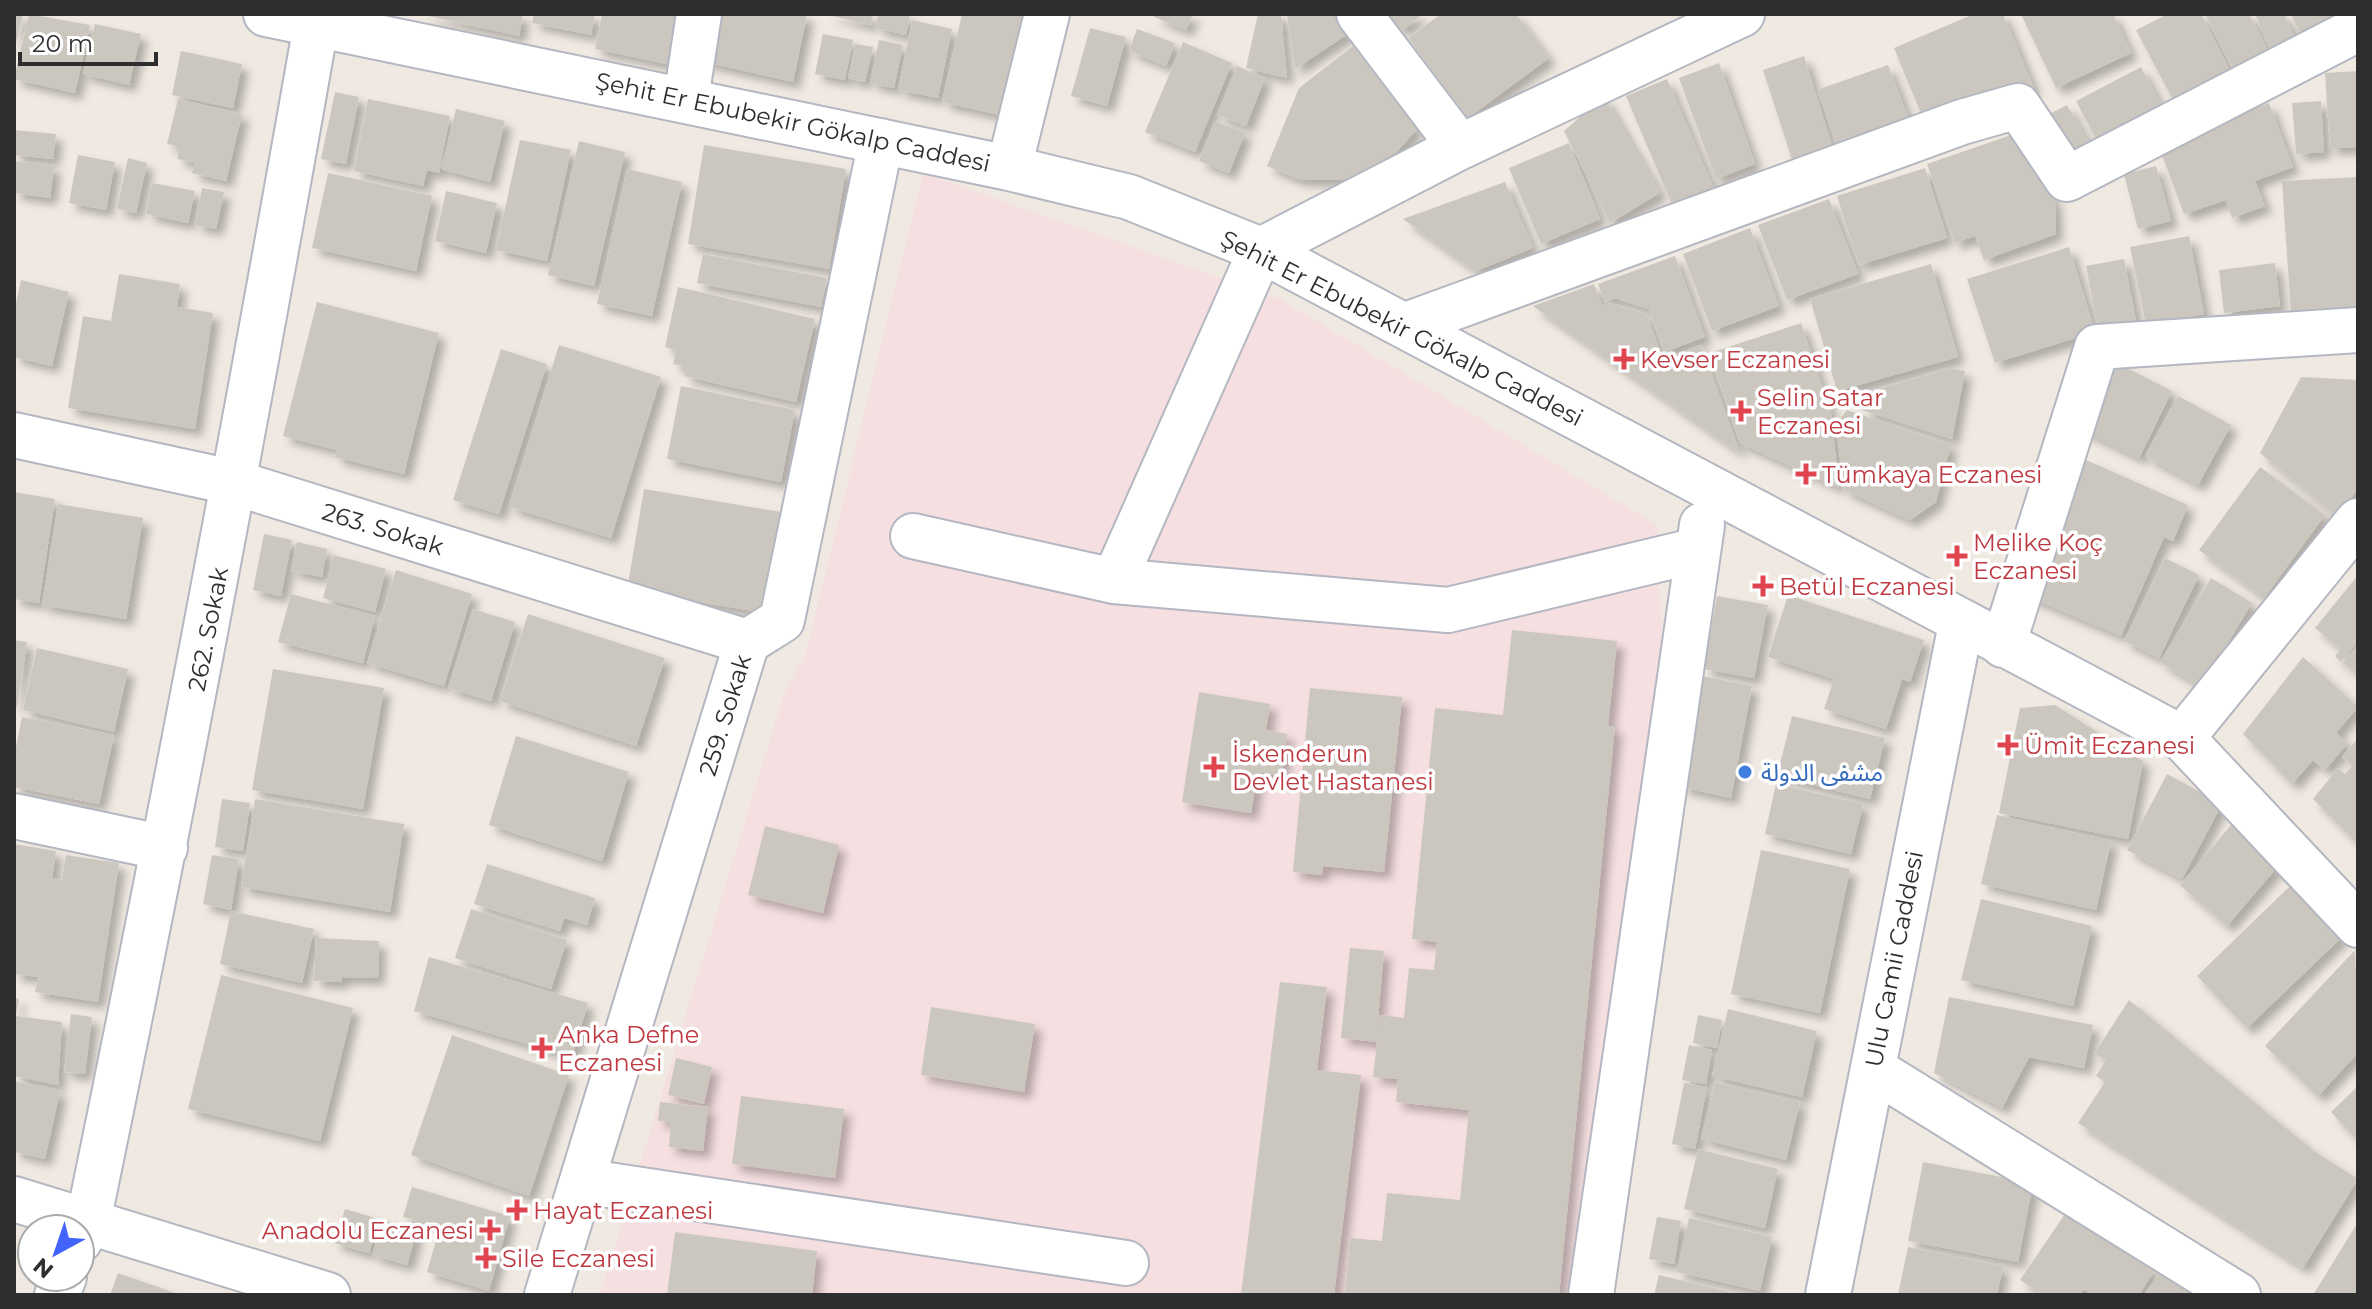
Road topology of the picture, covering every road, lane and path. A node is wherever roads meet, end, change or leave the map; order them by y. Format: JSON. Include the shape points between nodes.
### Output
{"nodes":[{"id":1,"x":266,"y":14,"type":"edge"},
{"id":2,"x":699,"y":14,"type":"edge"},
{"id":3,"x":1047,"y":14,"type":"edge"},
{"id":4,"x":1359,"y":14,"type":"edge"},
{"id":5,"x":317,"y":19,"type":"edge"},
{"id":6,"x":1714,"y":20,"type":"edge"},
{"id":7,"x":2358,"y":29,"type":"edge"},
{"id":8,"x":686,"y":99,"type":"junction"},
{"id":9,"x":881,"y":141,"type":"junction"},
{"id":10,"x":1460,"y":147,"type":"junction"},
{"id":11,"x":1009,"y":168,"type":"junction"},
{"id":12,"x":1261,"y":250,"type":"junction"},
{"id":13,"x":1406,"y":325,"type":"junction"},
{"id":14,"x":2358,"y":330,"type":"edge"},
{"id":15,"x":14,"y":435,"type":"edge"},
{"id":16,"x":236,"y":483,"type":"junction"},
{"id":17,"x":1707,"y":487,"type":"junction"},
{"id":18,"x":2358,"y":521,"type":"edge"},
{"id":19,"x":913,"y":536,"type":"dead end"},
{"id":20,"x":1698,"y":550,"type":"junction"},
{"id":21,"x":1114,"y":581,"type":"junction"},
{"id":22,"x":1961,"y":624,"type":"junction"},
{"id":23,"x":747,"y":642,"type":"junction"},
{"id":24,"x":2003,"y":645,"type":"junction"},
{"id":25,"x":2182,"y":738,"type":"junction"},
{"id":26,"x":14,"y":816,"type":"edge"},
{"id":27,"x":165,"y":848,"type":"junction"},
{"id":28,"x":2358,"y":925,"type":"edge"},
{"id":29,"x":1873,"y":1069,"type":"junction"},
{"id":30,"x":582,"y":1181,"type":"junction"},
{"id":31,"x":14,"y":1199,"type":"edge"},
{"id":32,"x":45,"y":1213,"type":"edge"},
{"id":33,"x":88,"y":1213,"type":"edge"},
{"id":34,"x":96,"y":1234,"type":"edge"},
{"id":35,"x":1126,"y":1263,"type":"dead end"},
{"id":36,"x":328,"y":1295,"type":"edge"},
{"id":37,"x":547,"y":1295,"type":"edge"},
{"id":38,"x":1591,"y":1295,"type":"edge"},
{"id":39,"x":1828,"y":1295,"type":"edge"},
{"id":40,"x":2238,"y":1295,"type":"edge"}],
"edges":[{"from":1,"to":5,"type":"street","name":"Şehit Er Ebubekir Gökalp Caddesi"},
{"from":2,"to":8,"type":"street"},
{"from":3,"to":11,"type":"street"},
{"from":4,"to":10,"type":"street"},
{"from":5,"to":8,"type":"street","name":"Şehit Er Ebubekir Gökalp Caddesi"},
{"from":5,"to":16,"type":"street","name":"262. Sokak"},
{"from":6,"to":10,"type":"street"},
{"from":7,"to":13,"type":"street","via":[[2067,179],[2018,106]]},
{"from":8,"to":9,"type":"street","name":"Şehit Er Ebubekir Gökalp Caddesi"},
{"from":9,"to":11,"type":"street","name":"Şehit Er Ebubekir Gökalp Caddesi"},
{"from":9,"to":23,"type":"street","name":"259. Sokak","via":[[782,620]]},
{"from":10,"to":12,"type":"street"},
{"from":11,"to":12,"type":"street","name":"Şehit Er Ebubekir Gökalp Caddesi","via":[[1129,197]]},
{"from":12,"to":13,"type":"street","name":"Şehit Er Ebubekir Gökalp Caddesi"},
{"from":12,"to":21,"type":"street"},
{"from":13,"to":17,"type":"street","name":"Şehit Er Ebubekir Gökalp Caddesi"},
{"from":14,"to":24,"type":"street","via":[[2097,347]]},
{"from":15,"to":16,"type":"street","name":"263. Sokak"},
{"from":16,"to":23,"type":"street","name":"263. Sokak"},
{"from":16,"to":27,"type":"street","name":"262. Sokak"},
{"from":17,"to":20,"type":"street"},
{"from":17,"to":22,"type":"street","name":"Şehit Er Ebubekir Gökalp Caddesi"},
{"from":18,"to":25,"type":"street"},
{"from":19,"to":21,"type":"street"},
{"from":20,"to":21,"type":"street","via":[[1448,610]]},
{"from":20,"to":38,"type":"street"},
{"from":22,"to":24,"type":"street","name":"Şehit Er Ebubekir Gökalp Caddesi"},
{"from":22,"to":29,"type":"street","name":"Ulu Camii Caddesi"},
{"from":23,"to":30,"type":"street","name":"259. Sokak"},
{"from":24,"to":25,"type":"street","name":"Şehit Er Ebubekir Gökalp Caddesi"},
{"from":25,"to":28,"type":"street","name":"Şehit Er Ebubekir Gökalp Caddesi"},
{"from":26,"to":27,"type":"street"},
{"from":27,"to":33,"type":"street","name":"262. Sokak"},
{"from":29,"to":39,"type":"street","name":"Ulu Camii Caddesi"},
{"from":29,"to":40,"type":"street"},
{"from":30,"to":35,"type":"street"},
{"from":30,"to":37,"type":"street","name":"259. Sokak"},
{"from":31,"to":32,"type":"street"},
{"from":34,"to":36,"type":"street"}]}
